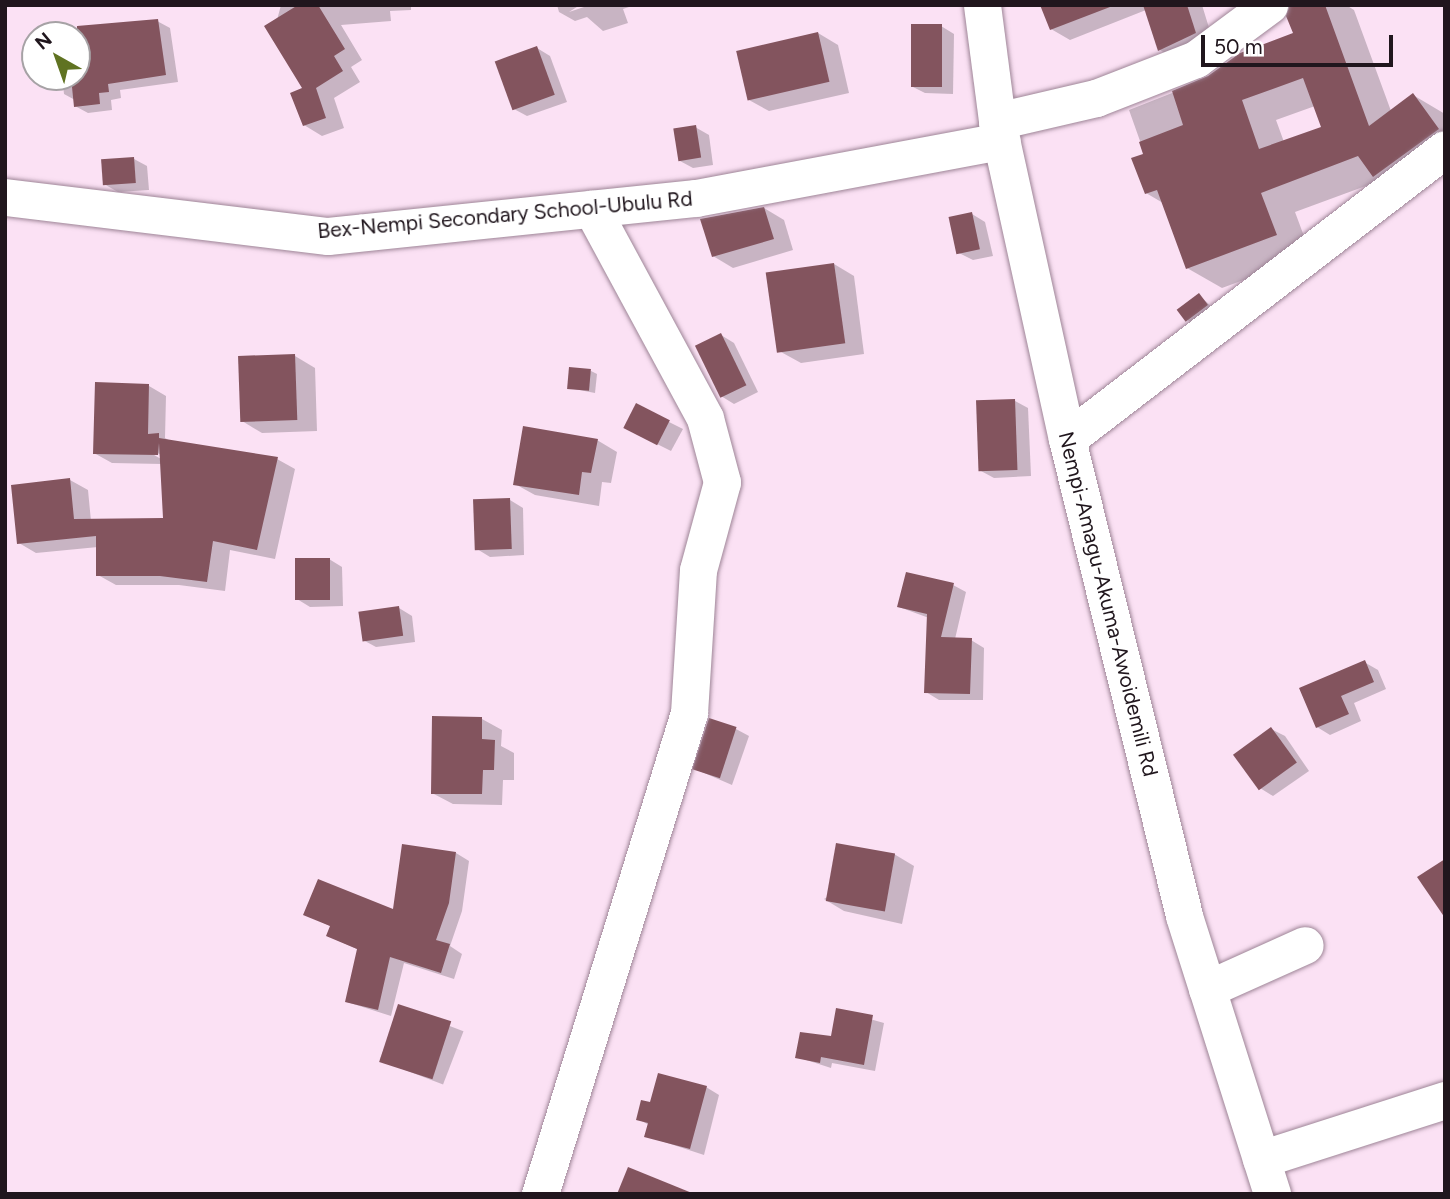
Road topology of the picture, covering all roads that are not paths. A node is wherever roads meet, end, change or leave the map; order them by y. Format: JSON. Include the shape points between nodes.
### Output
{"nodes":[{"id":1,"x":982,"y":5,"type":"edge"},
{"id":2,"x":1269,"y":5,"type":"edge"},
{"id":3,"x":1000,"y":131,"type":"junction"},
{"id":4,"x":1445,"y":149,"type":"edge"},
{"id":5,"x":5,"y":197,"type":"edge"},
{"id":6,"x":592,"y":209,"type":"junction"},
{"id":7,"x":1067,"y":439,"type":"junction"},
{"id":8,"x":1306,"y":945,"type":"dead end"},
{"id":9,"x":1207,"y":989,"type":"junction"},
{"id":10,"x":1445,"y":1100,"type":"edge"},
{"id":11,"x":1261,"y":1159,"type":"junction"},
{"id":12,"x":540,"y":1194,"type":"edge"},
{"id":13,"x":1272,"y":1194,"type":"edge"}],
"edges":[{"from":1,"to":3,"type":"street","name":"Nempi-Amagu-Akuma-Awoidemili Rd"},
{"from":2,"to":3,"type":"street","name":"Bex-Nempi Secondary School-Ubulu Rd","via":[[1196,59]]},
{"from":3,"to":6,"type":"street","name":"Bex-Nempi Secondary School-Ubulu Rd","via":[[696,198]]},
{"from":3,"to":7,"type":"street","name":"Nempi-Amagu-Akuma-Awoidemili Rd"},
{"from":4,"to":7,"type":"street"},
{"from":5,"to":6,"type":"street","name":"Bex-Nempi Secondary School-Ubulu Rd","via":[[328,236]]},
{"from":6,"to":12,"type":"street","via":[[705,418],[722,482],[698,570],[689,713]]},
{"from":7,"to":9,"type":"street","name":"Nempi-Amagu-Akuma-Awoidemili Rd","via":[[1184,916]]},
{"from":8,"to":9,"type":"street"},
{"from":9,"to":11,"type":"street","name":"Nempi-Amagu-Akuma-Awoidemili Rd"},
{"from":10,"to":11,"type":"street"},
{"from":11,"to":13,"type":"street","name":"Nempi-Amagu-Akuma-Awoidemili Rd"}]}
